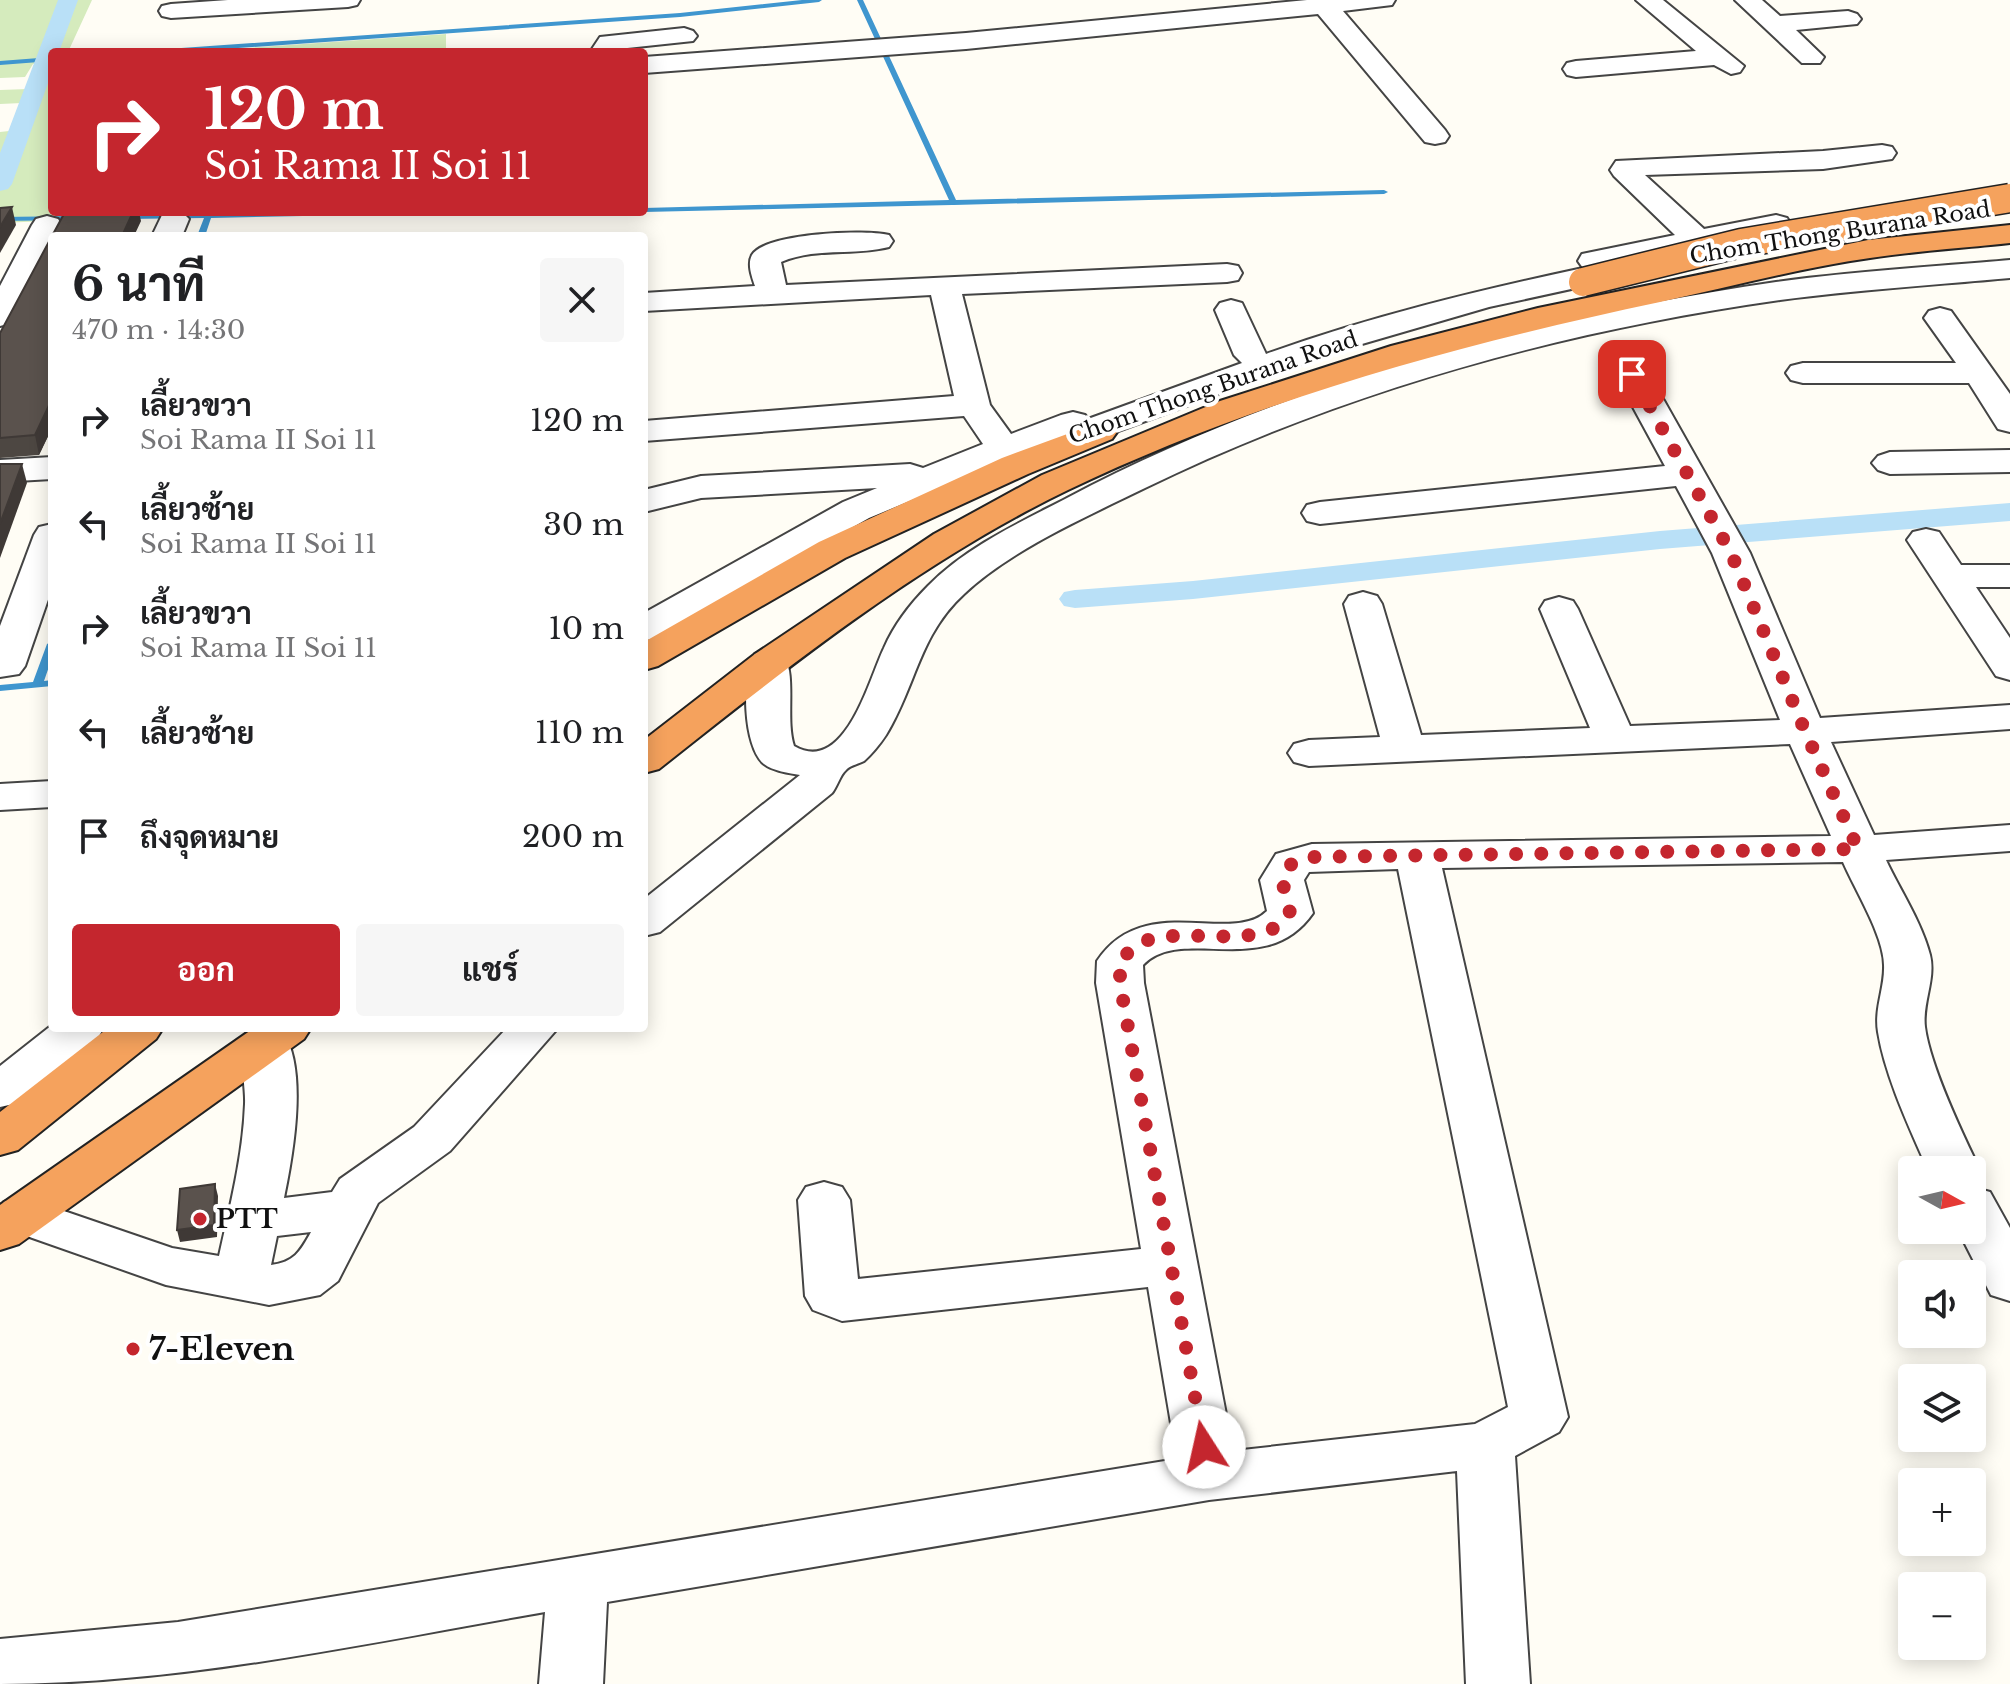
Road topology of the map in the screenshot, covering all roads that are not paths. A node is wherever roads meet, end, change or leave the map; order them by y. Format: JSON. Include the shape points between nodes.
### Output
{"nodes":[{"id":1,"x":348,"y":0,"type":"edge"},
{"id":2,"x":1383,"y":0,"type":"edge"},
{"id":3,"x":1648,"y":0,"type":"edge"},
{"id":4,"x":1747,"y":0,"type":"edge"},
{"id":5,"x":1325,"y":6,"type":"junction"},
{"id":6,"x":1020,"y":11,"type":"dead end"},
{"id":7,"x":174,"y":15,"type":"edge"},
{"id":8,"x":1848,"y":19,"type":"dead end"},
{"id":9,"x":1773,"y":24,"type":"junction"},
{"id":10,"x":1036,"y":34,"type":"junction"},
{"id":11,"x":698,"y":35,"type":"dead end"},
{"id":12,"x":605,"y":48,"type":"edge"},
{"id":13,"x":1811,"y":57,"type":"dead end"},
{"id":14,"x":648,"y":65,"type":"edge"},
{"id":15,"x":1576,"y":69,"type":"dead end"},
{"id":16,"x":1435,"y":136,"type":"dead end"},
{"id":17,"x":1882,"y":153,"type":"dead end"},
{"id":18,"x":2010,"y":188,"type":"edge"},
{"id":19,"x":2010,"y":201,"type":"edge"},
{"id":20,"x":2010,"y":218,"type":"edge"},
{"id":21,"x":47,"y":225,"type":"dead end"},
{"id":22,"x":2010,"y":234,"type":"edge"},
{"id":23,"x":1696,"y":238,"type":"junction"},
{"id":24,"x":878,"y":241,"type":"dead end"},
{"id":25,"x":2010,"y":251,"type":"edge"},
{"id":26,"x":2010,"y":269,"type":"edge"},
{"id":27,"x":1755,"y":272,"type":"junction"},
{"id":28,"x":1227,"y":273,"type":"dead end"},
{"id":29,"x":1583,"y":282,"type":"junction"},
{"id":30,"x":944,"y":285,"type":"junction"},
{"id":31,"x":48,"y":290,"type":"edge"},
{"id":32,"x":773,"y":293,"type":"junction"},
{"id":33,"x":4,"y":299,"type":"edge"},
{"id":34,"x":648,"y":302,"type":"edge"},
{"id":35,"x":1231,"y":310,"type":"dead end"},
{"id":36,"x":1940,"y":318,"type":"dead end"},
{"id":37,"x":1250,"y":355,"type":"junction"},
{"id":38,"x":1803,"y":373,"type":"dead end"},
{"id":39,"x":1980,"y":373,"type":"junction"},
{"id":40,"x":1632,"y":374,"type":"dead end"},
{"id":41,"x":973,"y":405,"type":"junction"},
{"id":42,"x":2010,"y":422,"type":"edge"},
{"id":43,"x":648,"y":431,"type":"edge"},
{"id":44,"x":1003,"y":448,"type":"junction"},
{"id":45,"x":2010,"y":461,"type":"edge"},
{"id":46,"x":1890,"y":463,"type":"dead end"},
{"id":47,"x":48,"y":468,"type":"edge"},
{"id":48,"x":0,"y":471,"type":"edge"},
{"id":49,"x":940,"y":473,"type":"junction"},
{"id":50,"x":1688,"y":474,"type":"junction"},
{"id":51,"x":648,"y":500,"type":"edge"},
{"id":52,"x":1320,"y":513,"type":"dead end"},
{"id":53,"x":1926,"y":540,"type":"dead end"},
{"id":54,"x":48,"y":546,"type":"edge"},
{"id":55,"x":1950,"y":576,"type":"junction"},
{"id":56,"x":2010,"y":576,"type":"edge"},
{"id":57,"x":1363,"y":604,"type":"dead end"},
{"id":58,"x":1559,"y":609,"type":"dead end"},
{"id":59,"x":648,"y":627,"type":"edge"},
{"id":60,"x":648,"y":649,"type":"edge"},
{"id":61,"x":648,"y":656,"type":"edge"},
{"id":62,"x":2008,"y":660,"type":"edge"},
{"id":63,"x":769,"y":662,"type":"junction"},
{"id":64,"x":5,"y":666,"type":"dead end"},
{"id":65,"x":2010,"y":717,"type":"edge"},
{"id":66,"x":1805,"y":731,"type":"junction"},
{"id":67,"x":1615,"y":739,"type":"junction"},
{"id":68,"x":1404,"y":748,"type":"junction"},
{"id":69,"x":1309,"y":753,"type":"dead end"},
{"id":70,"x":648,"y":757,"type":"edge"},
{"id":71,"x":828,"y":763,"type":"junction"},
{"id":72,"x":48,"y":794,"type":"edge"},
{"id":73,"x":0,"y":797,"type":"edge"},
{"id":74,"x":2010,"y":838,"type":"edge"},
{"id":75,"x":1858,"y":849,"type":"junction"},
{"id":76,"x":1417,"y":855,"type":"junction"},
{"id":77,"x":648,"y":919,"type":"edge"},
{"id":78,"x":75,"y":1032,"type":"edge"},
{"id":79,"x":120,"y":1032,"type":"edge"},
{"id":80,"x":134,"y":1032,"type":"edge"},
{"id":81,"x":530,"y":1032,"type":"edge"},
{"id":82,"x":277,"y":1035,"type":"edge"},
{"id":83,"x":0,"y":1091,"type":"edge"},
{"id":84,"x":0,"y":1126,"type":"edge"},
{"id":85,"x":0,"y":1138,"type":"edge"},
{"id":86,"x":1947,"y":1156,"type":"edge"},
{"id":87,"x":824,"y":1200,"type":"dead end"},
{"id":88,"x":349,"y":1208,"type":"junction"},
{"id":89,"x":254,"y":1221,"type":"junction"},
{"id":90,"x":12,"y":1223,"type":"edge"},
{"id":91,"x":1986,"y":1233,"type":"edge"},
{"id":92,"x":1173,"y":1265,"type":"junction"},
{"id":93,"x":241,"y":1280,"type":"junction"},
{"id":94,"x":2010,"y":1281,"type":"edge"},
{"id":95,"x":1485,"y":1445,"type":"junction"},
{"id":96,"x":1209,"y":1477,"type":"junction"},
{"id":97,"x":578,"y":1581,"type":"junction"},
{"id":98,"x":0,"y":1665,"type":"edge"},
{"id":99,"x":571,"y":1684,"type":"edge"},
{"id":100,"x":1498,"y":1684,"type":"edge"}],
"edges":[{"from":1,"to":7,"type":"street"},
{"from":2,"to":5,"type":"street"},
{"from":3,"to":15,"type":"street","via":[[1729,64]]},
{"from":4,"to":9,"type":"street"},
{"from":5,"to":10,"type":"street"},
{"from":5,"to":16,"type":"street"},
{"from":6,"to":10,"type":"street"},
{"from":8,"to":9,"type":"street"},
{"from":9,"to":13,"type":"street"},
{"from":10,"to":14,"type":"street","via":[[958,31],[890,46]]},
{"from":11,"to":12,"type":"street","via":[[609,42]]},
{"from":17,"to":23,"type":"street","via":[[1626,167]]},
{"from":18,"to":23,"type":"street","name":"Chom Thong Burana Road"},
{"from":19,"to":29,"type":"highway","bridge":true,"via":[[1838,225],[1663,259]]},
{"from":19,"to":60,"type":"street","name":"Chom Thong Burana Road","via":[[1570,278],[1319,346],[1010,460],[812,554]]},
{"from":20,"to":29,"type":"highway","bridge":true},
{"from":21,"to":33,"type":"street"},
{"from":22,"to":27,"type":"highway","via":[[1868,249]]},
{"from":23,"to":37,"type":"street","name":"Chom Thong Burana Road","via":[[1410,308]]},
{"from":24,"to":32,"type":"street","via":[[777,252],[766,258]]},
{"from":25,"to":27,"type":"highway"},
{"from":26,"to":71,"type":"street","via":[[1781,291],[1611,320],[1458,357],[1318,402],[1147,470],[987,557],[946,589],[913,628],[867,734],[847,756]]},
{"from":27,"to":63,"type":"highway","via":[[1418,349],[1232,408],[1055,483],[960,535]]},
{"from":28,"to":30,"type":"street"},
{"from":29,"to":61,"type":"highway","via":[[1366,338],[1179,399],[1015,466],[832,550]]},
{"from":30,"to":32,"type":"street"},
{"from":30,"to":41,"type":"street"},
{"from":31,"to":33,"type":"street"},
{"from":32,"to":34,"type":"street"},
{"from":35,"to":37,"type":"street"},
{"from":36,"to":39,"type":"street"},
{"from":37,"to":44,"type":"street","name":"Chom Thong Burana Road"},
{"from":38,"to":39,"type":"street"},
{"from":39,"to":42,"type":"street"},
{"from":40,"to":50,"type":"street"},
{"from":41,"to":43,"type":"street"},
{"from":41,"to":44,"type":"street"},
{"from":44,"to":49,"type":"street","name":"Chom Thong Burana Road"},
{"from":45,"to":46,"type":"street"},
{"from":47,"to":48,"type":"street"},
{"from":49,"to":51,"type":"street","via":[[701,487]]},
{"from":49,"to":59,"type":"street","name":"Chom Thong Burana Road","via":[[844,516]]},
{"from":50,"to":52,"type":"street"},
{"from":50,"to":66,"type":"street","via":[[1725,541]]},
{"from":53,"to":55,"type":"street"},
{"from":54,"to":64,"type":"street"},
{"from":55,"to":56,"type":"street"},
{"from":55,"to":62,"type":"street"},
{"from":57,"to":68,"type":"street"},
{"from":58,"to":67,"type":"street"},
{"from":63,"to":70,"type":"highway"},
{"from":63,"to":71,"type":"street","via":[[775,752],[788,760]]},
{"from":65,"to":66,"type":"street"},
{"from":66,"to":67,"type":"street"},
{"from":66,"to":75,"type":"street"},
{"from":67,"to":68,"type":"street"},
{"from":68,"to":69,"type":"street"},
{"from":71,"to":77,"type":"street","via":[[817,784]]},
{"from":72,"to":73,"type":"street"},
{"from":74,"to":75,"type":"street"},
{"from":75,"to":76,"type":"street"},
{"from":75,"to":86,"type":"street","via":[[1910,963],[1899,1006],[1901,1029]]},
{"from":76,"to":92,"type":"street","via":[[1312,857],[1292,863],[1282,880],[1290,913],[1283,925],[1265,933],[1163,938],[1138,944],[1120,961]]},
{"from":76,"to":95,"type":"street","via":[[1539,1417]]},
{"from":78,"to":83,"type":"street"},
{"from":79,"to":84,"type":"street"},
{"from":80,"to":85,"type":"highway"},
{"from":81,"to":88,"type":"street","via":[[432,1139],[358,1192]]},
{"from":82,"to":89,"type":"street","via":[[269,1145]]},
{"from":82,"to":90,"type":"highway"},
{"from":87,"to":92,"type":"street","via":[[833,1297],[842,1301]]},
{"from":88,"to":89,"type":"street"},
{"from":88,"to":93,"type":"street","via":[[319,1267],[301,1281],[269,1285]]},
{"from":89,"to":93,"type":"street"},
{"from":90,"to":93,"type":"street","via":[[166,1266]]},
{"from":91,"to":94,"type":"street"},
{"from":92,"to":96,"type":"street"},
{"from":95,"to":96,"type":"street"},
{"from":95,"to":100,"type":"street"},
{"from":96,"to":97,"type":"street"},
{"from":97,"to":98,"type":"street","via":[[178,1648]]},
{"from":97,"to":99,"type":"street"}]}
